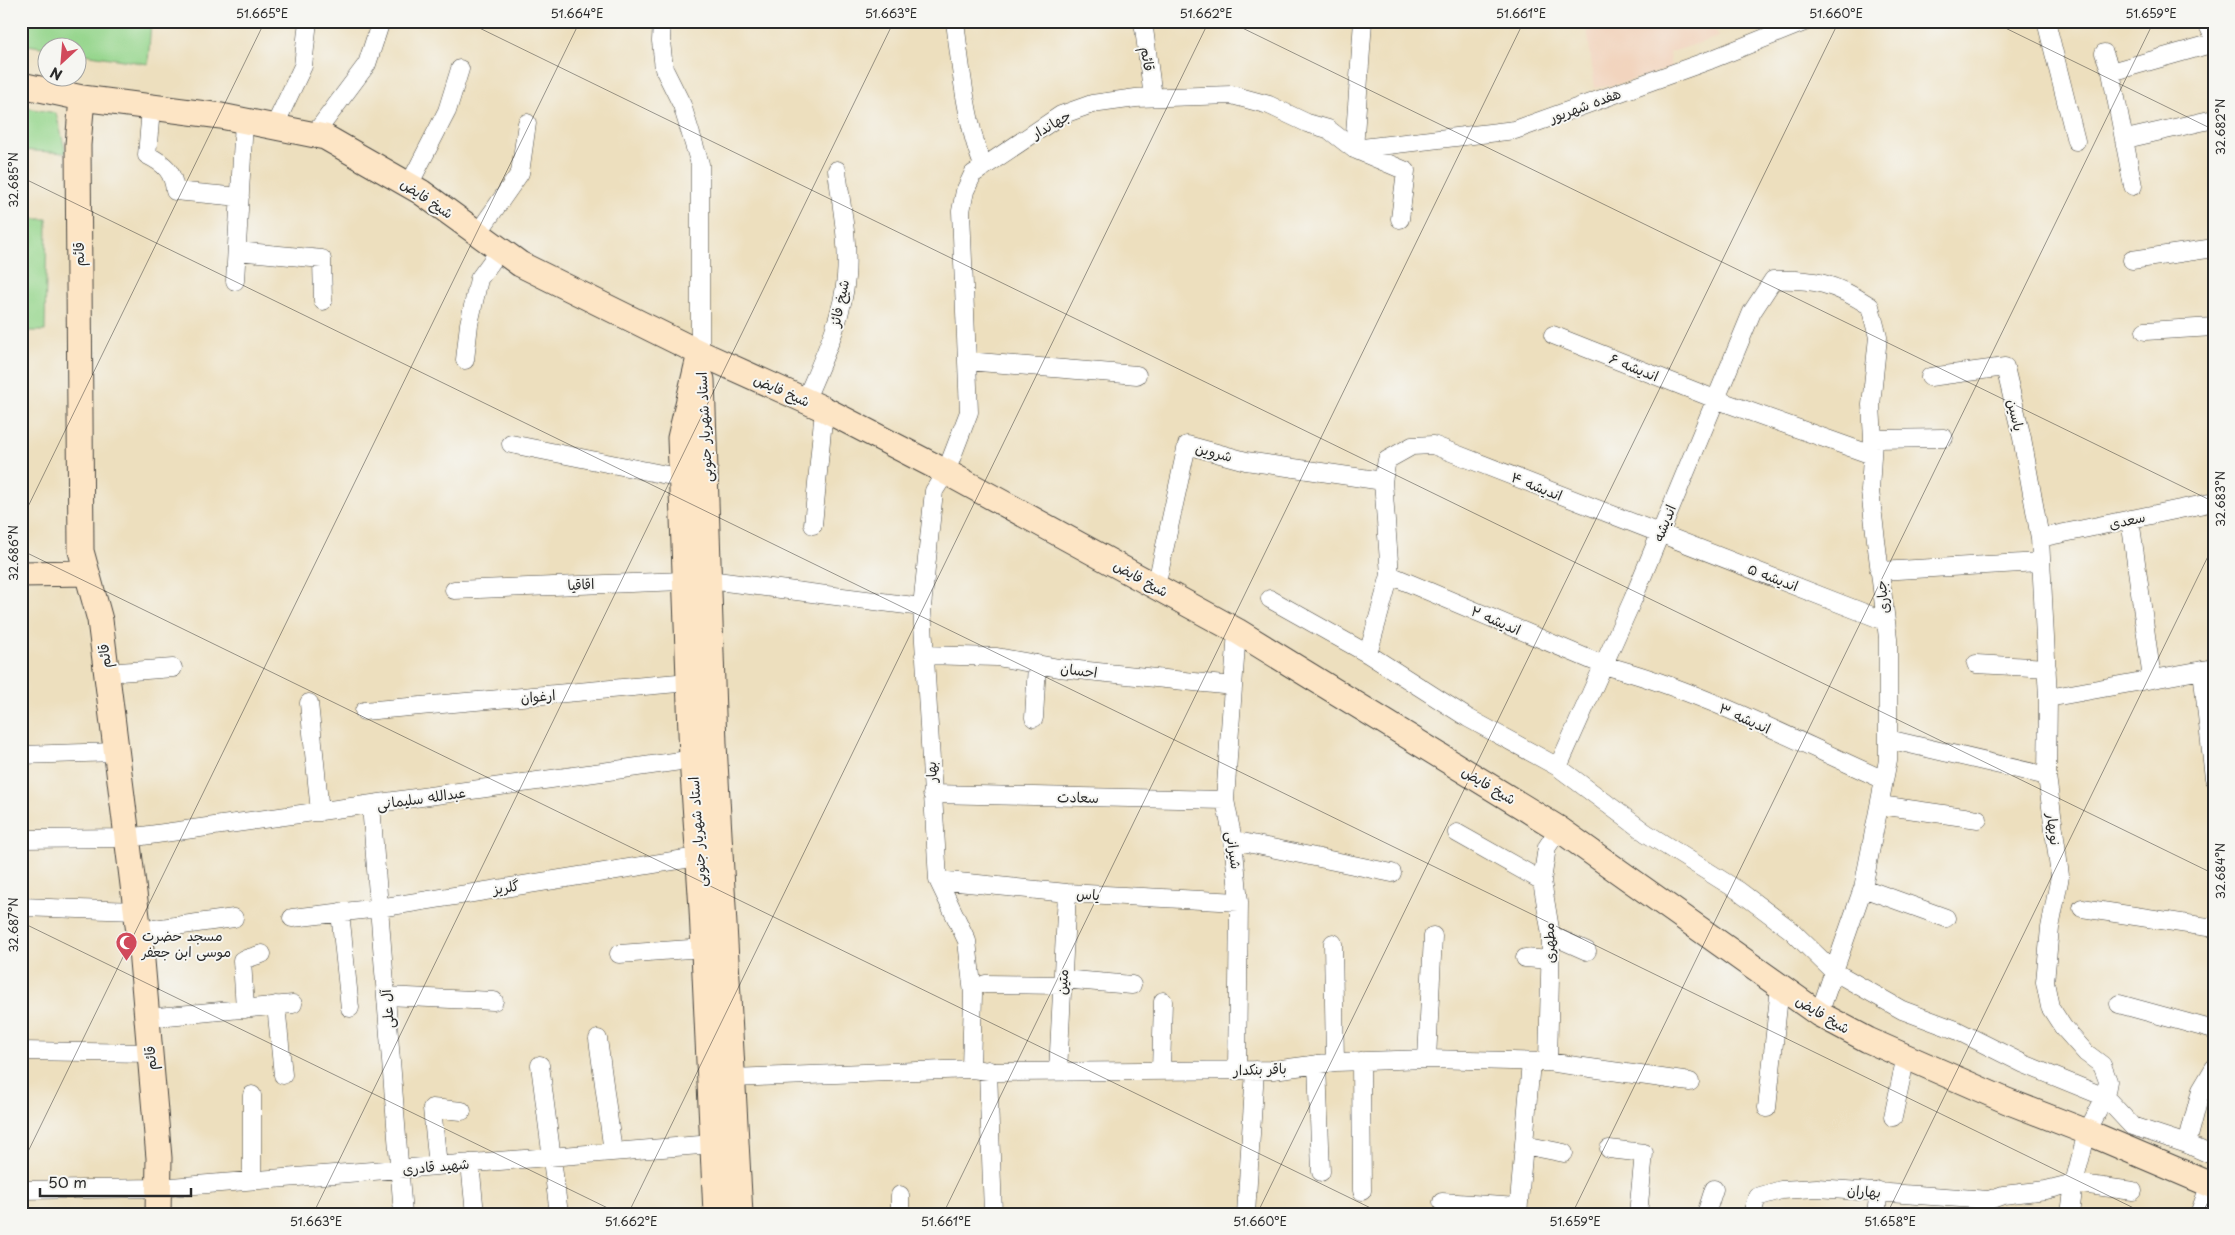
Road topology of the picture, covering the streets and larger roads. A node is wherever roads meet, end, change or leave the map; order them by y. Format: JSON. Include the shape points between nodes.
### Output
{"nodes":[{"id":1,"x":308,"y":21,"type":"edge"},
{"id":2,"x":381,"y":21,"type":"edge"},
{"id":3,"x":662,"y":21,"type":"edge"},
{"id":4,"x":956,"y":21,"type":"edge"},
{"id":5,"x":1143,"y":21,"type":"edge"},
{"id":6,"x":1363,"y":21,"type":"edge"},
{"id":7,"x":1807,"y":21,"type":"edge"},
{"id":8,"x":2046,"y":21,"type":"edge"},
{"id":9,"x":2206,"y":21,"type":"edge"},
{"id":10,"x":2214,"y":38,"type":"edge"},
{"id":11,"x":2214,"y":43,"type":"edge"},
{"id":12,"x":2104,"y":53,"type":"dead end"},
{"id":13,"x":460,"y":70,"type":"dead end"},
{"id":14,"x":2111,"y":72,"type":"junction"},
{"id":15,"x":21,"y":85,"type":"edge"},
{"id":16,"x":1153,"y":97,"type":"junction"},
{"id":17,"x":82,"y":98,"type":"junction"},
{"id":18,"x":151,"y":108,"type":"junction"},
{"id":19,"x":2214,"y":119,"type":"edge"},
{"id":20,"x":244,"y":121,"type":"junction"},
{"id":21,"x":527,"y":123,"type":"dead end"},
{"id":22,"x":274,"y":127,"type":"junction"},
{"id":23,"x":314,"y":135,"type":"junction"},
{"id":24,"x":2126,"y":139,"type":"junction"},
{"id":25,"x":2076,"y":141,"type":"dead end"},
{"id":26,"x":1354,"y":149,"type":"junction"},
{"id":27,"x":984,"y":167,"type":"junction"},
{"id":28,"x":837,"y":170,"type":"dead end"},
{"id":29,"x":409,"y":185,"type":"junction"},
{"id":30,"x":2133,"y":186,"type":"dead end"},
{"id":31,"x":240,"y":197,"type":"junction"},
{"id":32,"x":1400,"y":219,"type":"dead end"},
{"id":33,"x":478,"y":233,"type":"junction"},
{"id":34,"x":2214,"y":248,"type":"edge"},
{"id":35,"x":500,"y":250,"type":"junction"},
{"id":36,"x":237,"y":251,"type":"junction"},
{"id":37,"x":2132,"y":260,"type":"dead end"},
{"id":38,"x":1773,"y":280,"type":"joint"},
{"id":39,"x":236,"y":281,"type":"dead end"},
{"id":40,"x":323,"y":301,"type":"dead end"},
{"id":41,"x":2214,"y":327,"type":"edge"},
{"id":42,"x":2145,"y":330,"type":"dead end"},
{"id":43,"x":1553,"y":335,"type":"dead end"},
{"id":44,"x":700,"y":353,"type":"junction"},
{"id":45,"x":465,"y":360,"type":"dead end"},
{"id":46,"x":967,"y":361,"type":"junction"},
{"id":47,"x":1137,"y":375,"type":"dead end"},
{"id":48,"x":1930,"y":377,"type":"dead end"},
{"id":49,"x":1715,"y":399,"type":"junction"},
{"id":50,"x":815,"y":405,"type":"junction"},
{"id":51,"x":1944,"y":438,"type":"dead end"},
{"id":52,"x":511,"y":444,"type":"dead end"},
{"id":53,"x":1872,"y":447,"type":"junction"},
{"id":54,"x":946,"y":472,"type":"junction"},
{"id":55,"x":682,"y":478,"type":"junction"},
{"id":56,"x":1383,"y":481,"type":"junction"},
{"id":57,"x":706,"y":483,"type":"junction"},
{"id":58,"x":2214,"y":502,"type":"edge"},
{"id":59,"x":2130,"y":520,"type":"junction"},
{"id":60,"x":813,"y":525,"type":"dead end"},
{"id":61,"x":1659,"y":535,"type":"junction"},
{"id":62,"x":2040,"y":538,"type":"junction"},
{"id":63,"x":2041,"y":562,"type":"junction"},
{"id":64,"x":1879,"y":571,"type":"junction"},
{"id":65,"x":88,"y":573,"type":"junction"},
{"id":66,"x":21,"y":574,"type":"edge"},
{"id":67,"x":1390,"y":575,"type":"junction"},
{"id":68,"x":698,"y":580,"type":"junction"},
{"id":69,"x":1156,"y":587,"type":"junction"},
{"id":70,"x":454,"y":590,"type":"dead end"},
{"id":71,"x":1270,"y":599,"type":"dead end"},
{"id":72,"x":922,"y":607,"type":"junction"},
{"id":73,"x":1885,"y":622,"type":"junction"},
{"id":74,"x":1237,"y":631,"type":"junction"},
{"id":75,"x":1368,"y":654,"type":"junction"},
{"id":76,"x":924,"y":655,"type":"junction"},
{"id":77,"x":1037,"y":664,"type":"junction"},
{"id":78,"x":1976,"y":664,"type":"dead end"},
{"id":79,"x":1603,"y":665,"type":"junction"},
{"id":80,"x":172,"y":668,"type":"dead end"},
{"id":81,"x":2047,"y":668,"type":"junction"},
{"id":82,"x":2208,"y":669,"type":"edge"},
{"id":83,"x":106,"y":673,"type":"junction"},
{"id":84,"x":2152,"y":679,"type":"junction"},
{"id":85,"x":701,"y":681,"type":"junction"},
{"id":86,"x":1233,"y":686,"type":"junction"},
{"id":87,"x":2048,"y":698,"type":"junction"},
{"id":88,"x":309,"y":704,"type":"dead end"},
{"id":89,"x":364,"y":712,"type":"dead end"},
{"id":90,"x":1034,"y":718,"type":"dead end"},
{"id":91,"x":1888,"y":739,"type":"junction"},
{"id":92,"x":116,"y":752,"type":"junction"},
{"id":93,"x":21,"y":755,"type":"edge"},
{"id":94,"x":704,"y":757,"type":"junction"},
{"id":95,"x":1558,"y":767,"type":"junction"},
{"id":96,"x":2047,"y":776,"type":"junction"},
{"id":97,"x":2214,"y":778,"type":"edge"},
{"id":98,"x":1884,"y":780,"type":"junction"},
{"id":99,"x":932,"y":794,"type":"junction"},
{"id":100,"x":1225,"y":800,"type":"junction"},
{"id":101,"x":371,"y":805,"type":"junction"},
{"id":102,"x":1880,"y":805,"type":"junction"},
{"id":103,"x":320,"y":812,"type":"junction"},
{"id":104,"x":1978,"y":819,"type":"dead end"},
{"id":105,"x":1559,"y":829,"type":"junction"},
{"id":106,"x":1457,"y":834,"type":"dead end"},
{"id":107,"x":128,"y":838,"type":"junction"},
{"id":108,"x":21,"y":839,"type":"edge"},
{"id":109,"x":1234,"y":840,"type":"junction"},
{"id":110,"x":710,"y":855,"type":"junction"},
{"id":111,"x":1392,"y":873,"type":"dead end"},
{"id":112,"x":938,"y":880,"type":"junction"},
{"id":113,"x":1542,"y":881,"type":"junction"},
{"id":114,"x":1863,"y":888,"type":"junction"},
{"id":115,"x":1068,"y":893,"type":"junction"},
{"id":116,"x":1239,"y":902,"type":"junction"},
{"id":117,"x":21,"y":907,"type":"edge"},
{"id":118,"x":379,"y":908,"type":"junction"},
{"id":119,"x":2082,"y":908,"type":"dead end"},
{"id":120,"x":340,"y":912,"type":"junction"},
{"id":121,"x":234,"y":918,"type":"dead end"},
{"id":122,"x":292,"y":918,"type":"dead end"},
{"id":123,"x":1946,"y":918,"type":"dead end"},
{"id":124,"x":137,"y":921,"type":"junction"},
{"id":125,"x":2214,"y":928,"type":"edge"},
{"id":126,"x":1551,"y":935,"type":"junction"},
{"id":127,"x":1433,"y":936,"type":"dead end"},
{"id":128,"x":1333,"y":943,"type":"dead end"},
{"id":129,"x":715,"y":950,"type":"junction"},
{"id":130,"x":1587,"y":951,"type":"dead end"},
{"id":131,"x":262,"y":954,"type":"dead end"},
{"id":132,"x":619,"y":954,"type":"dead end"},
{"id":133,"x":1525,"y":958,"type":"dead end"},
{"id":134,"x":1550,"y":960,"type":"junction"},
{"id":135,"x":1832,"y":971,"type":"junction"},
{"id":136,"x":1062,"y":982,"type":"junction"},
{"id":137,"x":984,"y":984,"type":"dead end"},
{"id":138,"x":1132,"y":985,"type":"dead end"},
{"id":139,"x":1780,"y":987,"type":"junction"},
{"id":140,"x":386,"y":996,"type":"junction"},
{"id":141,"x":494,"y":1001,"type":"dead end"},
{"id":142,"x":1163,"y":1001,"type":"dead end"},
{"id":143,"x":2120,"y":1004,"type":"dead end"},
{"id":144,"x":350,"y":1008,"type":"dead end"},
{"id":145,"x":245,"y":1009,"type":"junction"},
{"id":146,"x":1819,"y":1014,"type":"junction"},
{"id":147,"x":147,"y":1018,"type":"junction"},
{"id":148,"x":2214,"y":1030,"type":"edge"},
{"id":149,"x":598,"y":1039,"type":"dead end"},
{"id":150,"x":21,"y":1051,"type":"edge"},
{"id":151,"x":150,"y":1053,"type":"junction"},
{"id":152,"x":1906,"y":1056,"type":"junction"},
{"id":153,"x":1427,"y":1059,"type":"junction"},
{"id":154,"x":1361,"y":1061,"type":"junction"},
{"id":155,"x":1335,"y":1062,"type":"junction"},
{"id":156,"x":1539,"y":1062,"type":"junction"},
{"id":157,"x":1317,"y":1064,"type":"junction"},
{"id":158,"x":540,"y":1065,"type":"dead end"},
{"id":159,"x":2214,"y":1068,"type":"edge"},
{"id":160,"x":980,"y":1070,"type":"junction"},
{"id":161,"x":1237,"y":1070,"type":"junction"},
{"id":162,"x":1255,"y":1070,"type":"junction"},
{"id":163,"x":1161,"y":1071,"type":"junction"},
{"id":164,"x":1058,"y":1072,"type":"junction"},
{"id":165,"x":283,"y":1075,"type":"dead end"},
{"id":166,"x":732,"y":1078,"type":"junction"},
{"id":167,"x":1690,"y":1082,"type":"dead end"},
{"id":168,"x":252,"y":1095,"type":"dead end"},
{"id":169,"x":2105,"y":1097,"type":"junction"},
{"id":170,"x":1767,"y":1108,"type":"dead end"},
{"id":171,"x":462,"y":1111,"type":"dead end"},
{"id":172,"x":1893,"y":1118,"type":"dead end"},
{"id":173,"x":2087,"y":1132,"type":"junction"},
{"id":174,"x":713,"y":1144,"type":"junction"},
{"id":175,"x":2187,"y":1144,"type":"junction"},
{"id":176,"x":1524,"y":1145,"type":"junction"},
{"id":177,"x":1609,"y":1149,"type":"dead end"},
{"id":178,"x":613,"y":1152,"type":"junction"},
{"id":179,"x":1564,"y":1153,"type":"dead end"},
{"id":180,"x":2214,"y":1156,"type":"edge"},
{"id":181,"x":552,"y":1157,"type":"junction"},
{"id":182,"x":470,"y":1163,"type":"junction"},
{"id":183,"x":438,"y":1166,"type":"junction"},
{"id":184,"x":400,"y":1169,"type":"junction"},
{"id":185,"x":1321,"y":1172,"type":"dead end"},
{"id":186,"x":252,"y":1180,"type":"junction"},
{"id":187,"x":2074,"y":1183,"type":"junction"},
{"id":188,"x":2212,"y":1185,"type":"edge"},
{"id":189,"x":158,"y":1188,"type":"junction"},
{"id":190,"x":1714,"y":1189,"type":"dead end"},
{"id":191,"x":21,"y":1190,"type":"edge"},
{"id":192,"x":1362,"y":1191,"type":"dead end"},
{"id":193,"x":1879,"y":1191,"type":"junction"},
{"id":194,"x":2133,"y":1191,"type":"dead end"},
{"id":195,"x":900,"y":1194,"type":"dead end"},
{"id":196,"x":1990,"y":1200,"type":"junction"},
{"id":197,"x":1442,"y":1202,"type":"dead end"},
{"id":198,"x":1518,"y":1210,"type":"edge"},
{"id":199,"x":158,"y":1214,"type":"edge"},
{"id":200,"x":403,"y":1214,"type":"edge"},
{"id":201,"x":475,"y":1214,"type":"edge"},
{"id":202,"x":559,"y":1214,"type":"edge"},
{"id":203,"x":716,"y":1214,"type":"edge"},
{"id":204,"x":740,"y":1214,"type":"edge"},
{"id":205,"x":900,"y":1214,"type":"edge"},
{"id":206,"x":993,"y":1214,"type":"edge"},
{"id":207,"x":1246,"y":1214,"type":"edge"},
{"id":208,"x":1638,"y":1214,"type":"edge"},
{"id":209,"x":1706,"y":1214,"type":"edge"},
{"id":210,"x":1752,"y":1214,"type":"edge"},
{"id":211,"x":1876,"y":1214,"type":"edge"},
{"id":212,"x":1978,"y":1214,"type":"edge"},
{"id":213,"x":2070,"y":1214,"type":"edge"},
{"id":214,"x":2199,"y":1214,"type":"edge"}],
"edges":[{"from":1,"to":22,"type":"street","via":[[303,66]]},
{"from":2,"to":23,"type":"street","via":[[367,64]]},
{"from":3,"to":44,"type":"street","via":[[664,69],[682,105],[700,164]]},
{"from":4,"to":27,"type":"street","via":[[959,58],[977,151]]},
{"from":5,"to":16,"type":"street","name":"قائم"},
{"from":6,"to":26,"type":"street"},
{"from":7,"to":26,"type":"street","name":"هفده شهریور","via":[[1710,60],[1515,130]]},
{"from":8,"to":25,"type":"street"},
{"from":9,"to":10,"type":"street"},
{"from":11,"to":14,"type":"street"},
{"from":12,"to":14,"type":"street"},
{"from":13,"to":29,"type":"street","via":[[448,111]]},
{"from":14,"to":24,"type":"street"},
{"from":15,"to":17,"type":"street","name":"شیخ فایض"},
{"from":16,"to":26,"type":"street","name":"جهاندار","via":[[1232,95],[1260,102],[1328,129]]},
{"from":16,"to":27,"type":"street","name":"جهاندار","via":[[1092,104],[1060,115]]},
{"from":17,"to":18,"type":"street","name":"شیخ فایض"},
{"from":17,"to":65,"type":"street","name":"قائم","via":[[78,145],[79,472],[82,551]]},
{"from":18,"to":20,"type":"street","name":"شیخ فایض"},
{"from":18,"to":31,"type":"street","via":[[147,155],[163,163],[173,176],[175,191]]},
{"from":19,"to":24,"type":"street"},
{"from":20,"to":22,"type":"street","name":"شیخ فایض"},
{"from":20,"to":31,"type":"street"},
{"from":21,"to":33,"type":"street","via":[[520,174]]},
{"from":22,"to":23,"type":"street","name":"شیخ فایض"},
{"from":23,"to":29,"type":"street","name":"شیخ فایض","via":[[325,137]]},
{"from":24,"to":30,"type":"street"},
{"from":26,"to":32,"type":"street","name":"جهاندار","via":[[1406,171]]},
{"from":27,"to":46,"type":"street","name":"جهاندار","via":[[973,174],[961,211]]},
{"from":28,"to":50,"type":"street","name":"شیخ فائز","via":[[846,278]]},
{"from":29,"to":33,"type":"street","name":"شیخ فایض"},
{"from":31,"to":36,"type":"street"},
{"from":33,"to":35,"type":"street","name":"شیخ فایض"},
{"from":34,"to":37,"type":"street"},
{"from":35,"to":44,"type":"street","name":"شیخ فایض","via":[[520,264]]},
{"from":35,"to":45,"type":"street","via":[[478,279],[468,324]]},
{"from":36,"to":39,"type":"street"},
{"from":36,"to":40,"type":"street","via":[[322,259]]},
{"from":38,"to":49,"type":"street","name":"اندیشه","via":[[1752,312]]},
{"from":38,"to":53,"type":"street","name":"جباری","via":[[1802,279],[1845,290],[1870,306],[1878,337],[1871,405]]},
{"from":41,"to":42,"type":"street"},
{"from":43,"to":49,"type":"street","name":"اندیشه ۶"},
{"from":44,"to":50,"type":"street","name":"شیخ فایض"},
{"from":44,"to":55,"type":"street","name":"استاد شهریار جنوبی","via":[[680,438]]},
{"from":44,"to":57,"type":"street","name":"استاد شهریار جنوبی"},
{"from":46,"to":47,"type":"street"},
{"from":46,"to":54,"type":"street","name":"جهاندار","via":[[969,412]]},
{"from":48,"to":62,"type":"street","name":"یاسین","via":[[2005,367]]},
{"from":49,"to":53,"type":"street","name":"اندیشه ۶"},
{"from":49,"to":61,"type":"street","name":"اندیشه"},
{"from":50,"to":54,"type":"street","name":"شیخ فایض"},
{"from":50,"to":60,"type":"street","name":"شیخ فائز"},
{"from":51,"to":53,"type":"street"},
{"from":52,"to":55,"type":"street"},
{"from":53,"to":64,"type":"street","name":"جباری","via":[[1870,491]]},
{"from":54,"to":69,"type":"street","name":"شیخ فایض"},
{"from":54,"to":72,"type":"street","name":"بهار","via":[[934,491]]},
{"from":55,"to":57,"type":"street"},
{"from":55,"to":68,"type":"street","name":"استاد شهریار جنوبی"},
{"from":56,"to":61,"type":"street","name":"اندیشه ۴","via":[[1387,460],[1412,446],[1433,445]]},
{"from":56,"to":67,"type":"street"},
{"from":56,"to":69,"type":"street","name":"شروین","via":[[1246,461],[1187,445]]},
{"from":57,"to":68,"type":"street","name":"استاد شهریار جنوبی"},
{"from":58,"to":59,"type":"street","name":"سعدی"},
{"from":59,"to":62,"type":"street","name":"سعدی"},
{"from":59,"to":84,"type":"street"},
{"from":61,"to":73,"type":"street","name":"اندیشه ۵"},
{"from":61,"to":79,"type":"street","name":"اندیشه"},
{"from":62,"to":63,"type":"street","name":"نوبهار"},
{"from":63,"to":64,"type":"street"},
{"from":63,"to":81,"type":"street","name":"نوبهار"},
{"from":64,"to":73,"type":"street","name":"جباری"},
{"from":65,"to":66,"type":"street"},
{"from":65,"to":83,"type":"street","name":"قائم","via":[[100,620]]},
{"from":67,"to":75,"type":"street"},
{"from":67,"to":79,"type":"street","name":"اندیشه ۲"},
{"from":68,"to":70,"type":"street","name":"اقاقیا"},
{"from":68,"to":72,"type":"street","name":"اقاقیا"},
{"from":68,"to":85,"type":"street","name":"استاد شهریار جنوبی"},
{"from":69,"to":74,"type":"street","name":"شیخ فایض"},
{"from":71,"to":75,"type":"street"},
{"from":72,"to":76,"type":"street","name":"بهار"},
{"from":73,"to":91,"type":"street","name":"جباری"},
{"from":74,"to":86,"type":"street","name":"شیرانی"},
{"from":74,"to":105,"type":"street","name":"شیخ فایض"},
{"from":75,"to":95,"type":"street","via":[[1468,718]]},
{"from":76,"to":77,"type":"street","name":"احسان","via":[[998,657]]},
{"from":76,"to":99,"type":"street","name":"بهار"},
{"from":77,"to":86,"type":"street","name":"احسان"},
{"from":77,"to":90,"type":"street"},
{"from":78,"to":81,"type":"street"},
{"from":79,"to":95,"type":"street","name":"اندیشه"},
{"from":79,"to":98,"type":"street","name":"اندیشه ۳","via":[[1702,699]]},
{"from":80,"to":83,"type":"street"},
{"from":81,"to":87,"type":"street","name":"نوبهار"},
{"from":82,"to":84,"type":"street"},
{"from":82,"to":97,"type":"street"},
{"from":83,"to":92,"type":"street","name":"قائم"},
{"from":84,"to":87,"type":"street"},
{"from":85,"to":89,"type":"street","name":"ارغوان"},
{"from":85,"to":94,"type":"street","name":"استاد شهریار جنوبی"},
{"from":86,"to":100,"type":"street","name":"شیرانی"},
{"from":87,"to":96,"type":"street","name":"نوبهار"},
{"from":88,"to":103,"type":"street"},
{"from":91,"to":96,"type":"street"},
{"from":91,"to":98,"type":"street","name":"جباری"},
{"from":92,"to":93,"type":"street"},
{"from":92,"to":107,"type":"street","name":"قائم"},
{"from":94,"to":101,"type":"street","name":"عبدالله سلیمانی"},
{"from":94,"to":110,"type":"street","name":"استاد شهریار جنوبی"},
{"from":95,"to":135,"type":"street","via":[[1646,833],[1739,891],[1792,931]]},
{"from":96,"to":169,"type":"street","name":"نوبهار","via":[[2060,876],[2050,928],[2045,982],[2050,1008],[2063,1027],[2086,1053],[2102,1065],[2108,1081]]},
{"from":98,"to":102,"type":"street","name":"جباری"},
{"from":99,"to":100,"type":"street","name":"سعادت"},
{"from":99,"to":112,"type":"street","name":"بهار"},
{"from":100,"to":109,"type":"street","name":"شیرانی"},
{"from":101,"to":103,"type":"street","name":"عبدالله سلیمانی"},
{"from":101,"to":118,"type":"street","name":"آل علی"},
{"from":102,"to":104,"type":"street"},
{"from":102,"to":114,"type":"street","name":"جباری"},
{"from":103,"to":107,"type":"street","name":"عبدالله سلیمانی"},
{"from":105,"to":113,"type":"street","name":"مطهری","via":[[1547,847]]},
{"from":105,"to":139,"type":"street","name":"شیخ فایض"},
{"from":106,"to":113,"type":"street"},
{"from":107,"to":108,"type":"street","name":"عبدالله سلیمانی"},
{"from":107,"to":124,"type":"street","name":"قائم"},
{"from":109,"to":111,"type":"street"},
{"from":109,"to":116,"type":"street","name":"شیرانی"},
{"from":110,"to":118,"type":"street","name":"گلریز"},
{"from":110,"to":129,"type":"street","name":"استاد شهریار جنوبی"},
{"from":112,"to":115,"type":"street","name":"یاس"},
{"from":112,"to":160,"type":"street","name":"بهار","via":[[967,941]]},
{"from":113,"to":126,"type":"street","name":"مطهری"},
{"from":114,"to":123,"type":"street"},
{"from":114,"to":135,"type":"street","name":"جباری"},
{"from":115,"to":116,"type":"street","name":"یاس"},
{"from":115,"to":136,"type":"street","name":"متین"},
{"from":116,"to":161,"type":"street","name":"شیرانی"},
{"from":117,"to":124,"type":"street"},
{"from":118,"to":120,"type":"street","name":"گلریز"},
{"from":118,"to":140,"type":"street","name":"آل علی"},
{"from":119,"to":125,"type":"street"},
{"from":120,"to":122,"type":"street","name":"گلریز"},
{"from":120,"to":144,"type":"street"},
{"from":121,"to":124,"type":"street"},
{"from":124,"to":147,"type":"street","name":"قائم"},
{"from":126,"to":130,"type":"street"},
{"from":126,"to":134,"type":"street","name":"مطهری"},
{"from":127,"to":153,"type":"street"},
{"from":128,"to":155,"type":"street"},
{"from":129,"to":132,"type":"street"},
{"from":129,"to":166,"type":"street","name":"استاد شهریار جنوبی"},
{"from":129,"to":174,"type":"street","name":"استاد شهریار جنوبی"},
{"from":131,"to":145,"type":"street","via":[[242,960]]},
{"from":133,"to":134,"type":"street"},
{"from":134,"to":156,"type":"street","name":"مطهری"},
{"from":135,"to":146,"type":"street","name":"جباری"},
{"from":135,"to":169,"type":"street","via":[[1902,1010],[1956,1030],[2024,1064]]},
{"from":136,"to":137,"type":"street"},
{"from":136,"to":138,"type":"street"},
{"from":136,"to":164,"type":"street","name":"متین"},
{"from":139,"to":146,"type":"street","name":"شیخ فایض"},
{"from":139,"to":170,"type":"street"},
{"from":140,"to":141,"type":"street"},
{"from":140,"to":184,"type":"street","name":"آل علی"},
{"from":142,"to":163,"type":"street"},
{"from":143,"to":148,"type":"street"},
{"from":145,"to":147,"type":"street"},
{"from":145,"to":165,"type":"street","via":[[285,1004]]},
{"from":146,"to":152,"type":"street","name":"شیخ فایض"},
{"from":147,"to":151,"type":"street","name":"قائم"},
{"from":149,"to":178,"type":"street"},
{"from":150,"to":151,"type":"street"},
{"from":151,"to":189,"type":"street","name":"قائم","via":[[159,1158]]},
{"from":152,"to":172,"type":"street"},
{"from":152,"to":173,"type":"street","name":"شیخ فایض"},
{"from":153,"to":154,"type":"street","name":"باقر بنکدار"},
{"from":153,"to":156,"type":"street","name":"باقر بنکدار"},
{"from":154,"to":155,"type":"street","name":"باقر بنکدار"},
{"from":154,"to":192,"type":"street"},
{"from":155,"to":157,"type":"street","name":"باقر بنکدار"},
{"from":156,"to":167,"type":"street","name":"باقر بنکدار"},
{"from":156,"to":176,"type":"street","name":"مطهری"},
{"from":157,"to":162,"type":"street","name":"باقر بنکدار"},
{"from":157,"to":185,"type":"street"},
{"from":158,"to":181,"type":"street"},
{"from":159,"to":175,"type":"street","via":[[2201,1090]]},
{"from":160,"to":164,"type":"street","name":"باقر بنکدار"},
{"from":160,"to":166,"type":"street","name":"باقر بنکدار"},
{"from":160,"to":206,"type":"street"},
{"from":161,"to":162,"type":"street","name":"باقر بنکدار"},
{"from":161,"to":163,"type":"street","name":"باقر بنکدار"},
{"from":162,"to":207,"type":"street"},
{"from":163,"to":164,"type":"street","name":"باقر بنکدار"},
{"from":166,"to":204,"type":"street","name":"استاد شهریار جنوبی"},
{"from":168,"to":186,"type":"street"},
{"from":169,"to":173,"type":"street"},
{"from":169,"to":175,"type":"street","via":[[2132,1126]]},
{"from":171,"to":183,"type":"street","via":[[432,1108]]},
{"from":173,"to":187,"type":"street"},
{"from":173,"to":188,"type":"street","name":"شیخ فایض"},
{"from":174,"to":178,"type":"street","name":"شهید قادری"},
{"from":174,"to":203,"type":"street","name":"استاد شهریار جنوبی"},
{"from":175,"to":180,"type":"street"},
{"from":176,"to":179,"type":"street"},
{"from":176,"to":198,"type":"street","name":"مطهری"},
{"from":177,"to":208,"type":"street","via":[[1644,1153]]},
{"from":178,"to":181,"type":"street","name":"شهید قادری"},
{"from":181,"to":182,"type":"street","name":"شهید قادری"},
{"from":181,"to":202,"type":"street"},
{"from":182,"to":183,"type":"street","name":"شهید قادری"},
{"from":182,"to":201,"type":"street"},
{"from":183,"to":184,"type":"street","name":"شهید قادری"},
{"from":184,"to":186,"type":"street","name":"شهید قادری"},
{"from":184,"to":200,"type":"street","name":"آل علی"},
{"from":186,"to":189,"type":"street","name":"شهید قادری"},
{"from":187,"to":194,"type":"street"},
{"from":187,"to":196,"type":"street","name":"بهاران","via":[[2002,1195]]},
{"from":187,"to":213,"type":"street"},
{"from":188,"to":214,"type":"street"},
{"from":189,"to":191,"type":"street","name":"شهید قادری"},
{"from":189,"to":199,"type":"street","name":"قائم"},
{"from":190,"to":209,"type":"street"},
{"from":193,"to":196,"type":"street","name":"بهاران"},
{"from":193,"to":210,"type":"street","name":"بهاران","via":[[1781,1190],[1757,1198]]},
{"from":193,"to":211,"type":"street"},
{"from":195,"to":205,"type":"street"},
{"from":196,"to":212,"type":"street"},
{"from":197,"to":198,"type":"street"}]}
